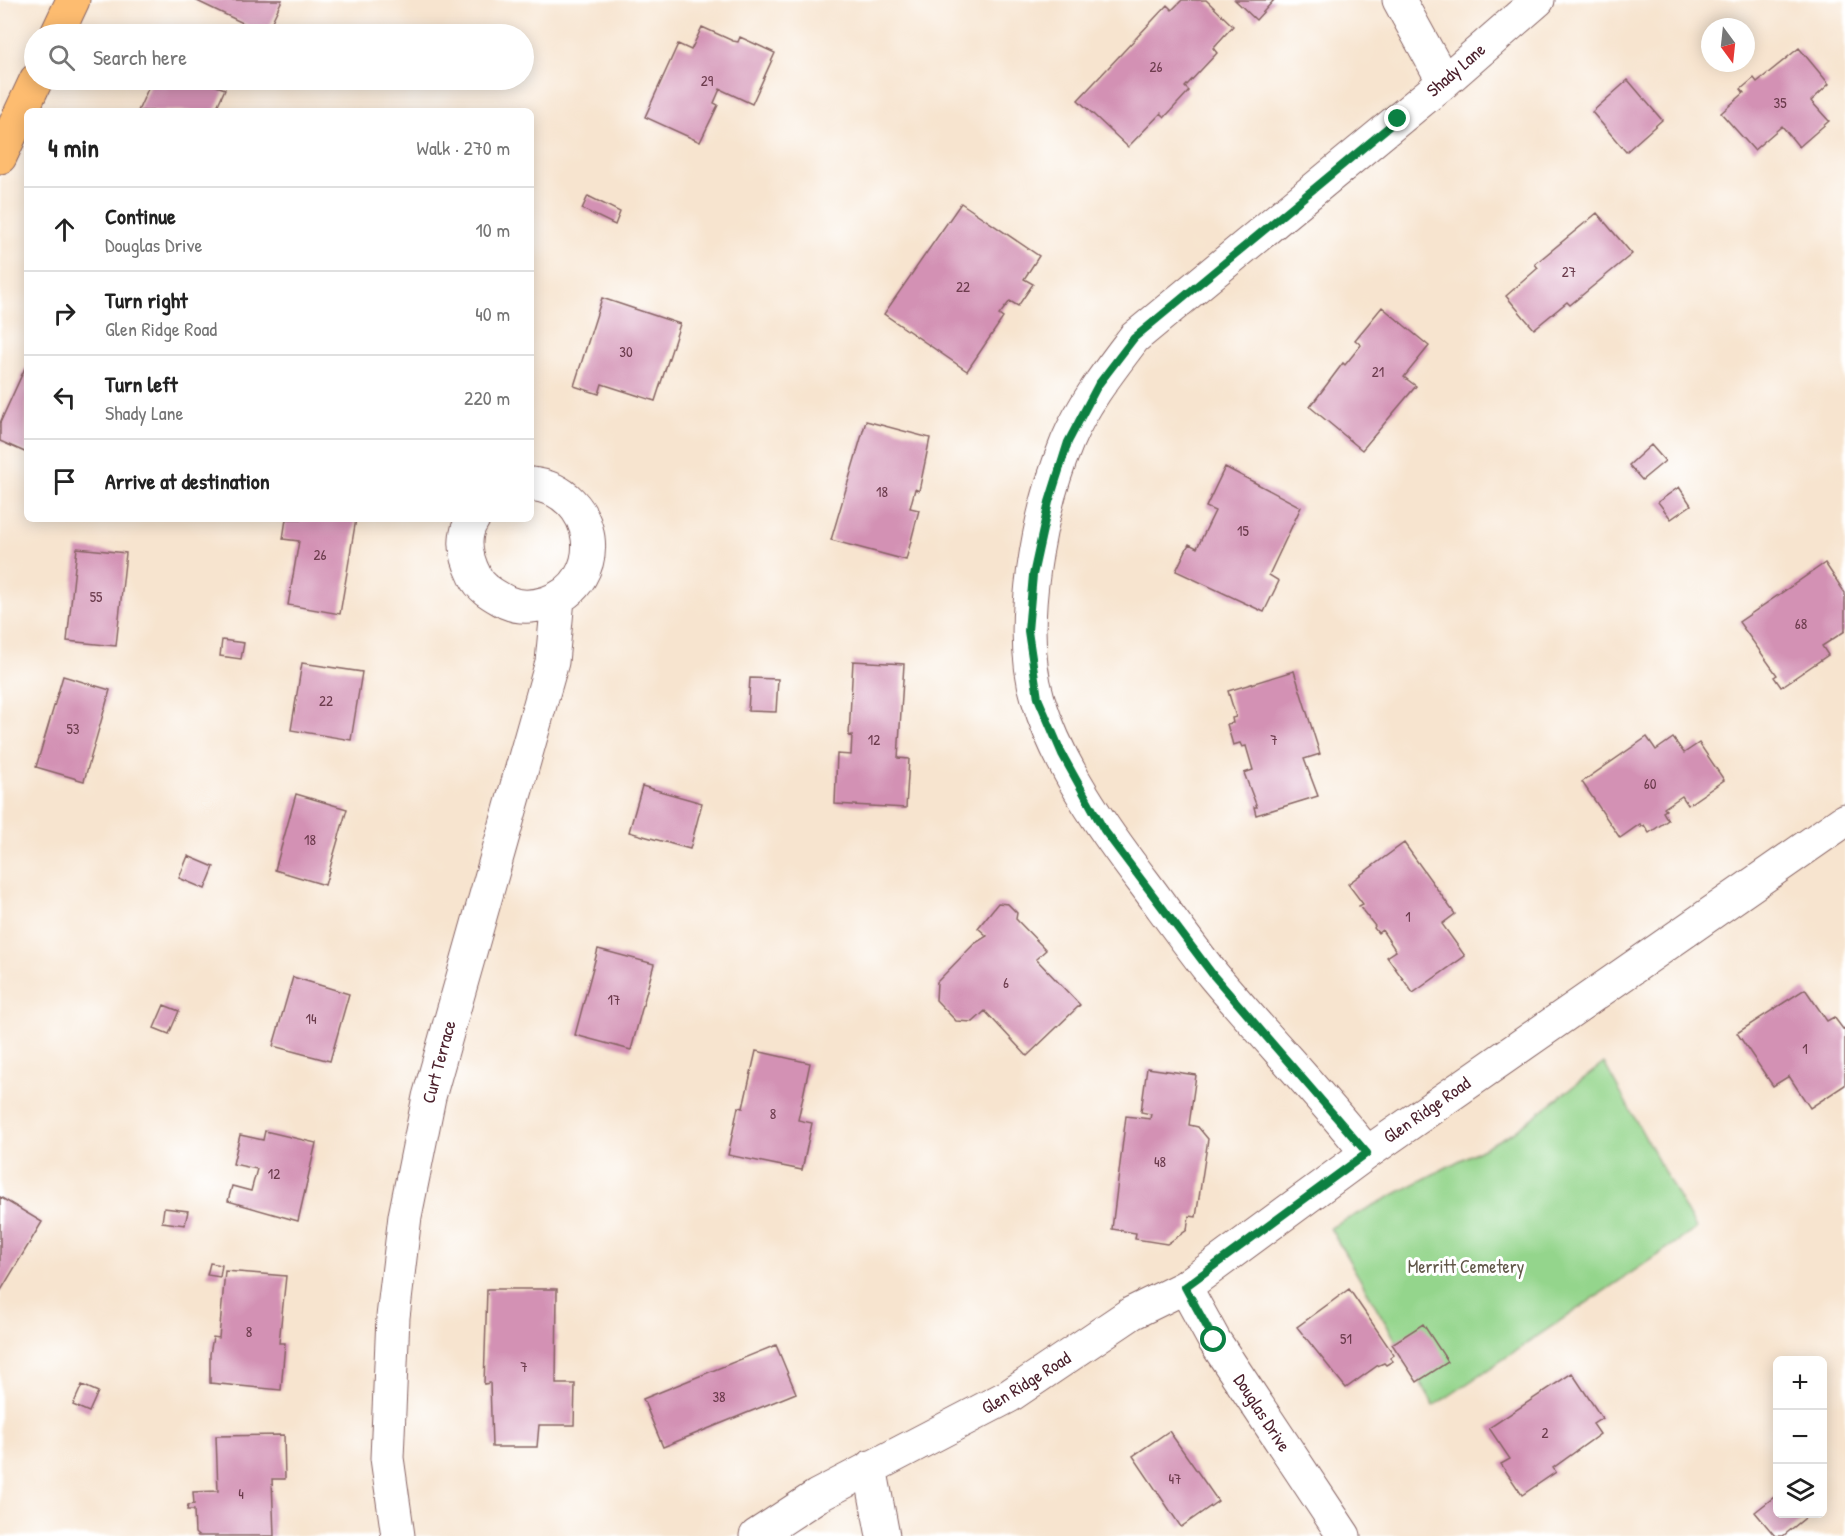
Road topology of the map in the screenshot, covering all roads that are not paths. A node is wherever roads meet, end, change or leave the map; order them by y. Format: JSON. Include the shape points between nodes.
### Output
{"nodes":[{"id":1,"x":73,"y":0,"type":"edge"},
{"id":2,"x":1399,"y":0,"type":"edge"},
{"id":3,"x":1538,"y":0,"type":"edge"},
{"id":4,"x":62,"y":24,"type":"edge"},
{"id":5,"x":1444,"y":82,"type":"junction"},
{"id":6,"x":31,"y":90,"type":"edge"},
{"id":7,"x":0,"y":157,"type":"edge"},
{"id":8,"x":534,"y":484,"type":"edge"},
{"id":9,"x":472,"y":522,"type":"edge"},
{"id":10,"x":558,"y":599,"type":"junction"},
{"id":11,"x":1845,"y":820,"type":"edge"},
{"id":12,"x":1367,"y":1153,"type":"junction"},
{"id":13,"x":1185,"y":1287,"type":"junction"},
{"id":14,"x":870,"y":1467,"type":"junction"},
{"id":15,"x":398,"y":1536,"type":"edge"},
{"id":16,"x":756,"y":1536,"type":"edge"},
{"id":17,"x":883,"y":1536,"type":"edge"},
{"id":18,"x":1344,"y":1536,"type":"edge"}],
"edges":[{"from":1,"to":4,"type":"main road"},
{"from":2,"to":5,"type":"street"},
{"from":3,"to":5,"type":"street","name":"Shady Lane"},
{"from":5,"to":12,"type":"street","name":"Shady Lane","via":[[1134,338],[1098,385],[1068,442],[1049,502],[1033,575],[1028,631],[1038,698],[1062,754],[1104,830],[1213,975]]},
{"from":6,"to":7,"type":"main road"},
{"from":8,"to":10,"type":"street","via":[[568,498],[586,524],[590,540],[587,561],[575,585]]},
{"from":9,"to":10,"type":"street","via":[[467,560],[476,580],[488,592],[513,605],[534,607]]},
{"from":10,"to":15,"type":"street","name":"Curt Terrace","via":[[552,662],[429,1097],[405,1216],[393,1317],[387,1458]]},
{"from":11,"to":12,"type":"street","name":"Glen Ridge Road"},
{"from":12,"to":13,"type":"street","name":"Glen Ridge Road"},
{"from":13,"to":14,"type":"street","name":"Glen Ridge Road","via":[[1132,1313],[1009,1396]]},
{"from":13,"to":18,"type":"street","name":"Douglas Drive","via":[[1214,1340]]},
{"from":14,"to":16,"type":"street","name":"Glen Ridge Road","via":[[808,1501]]},
{"from":14,"to":17,"type":"street"}]}
